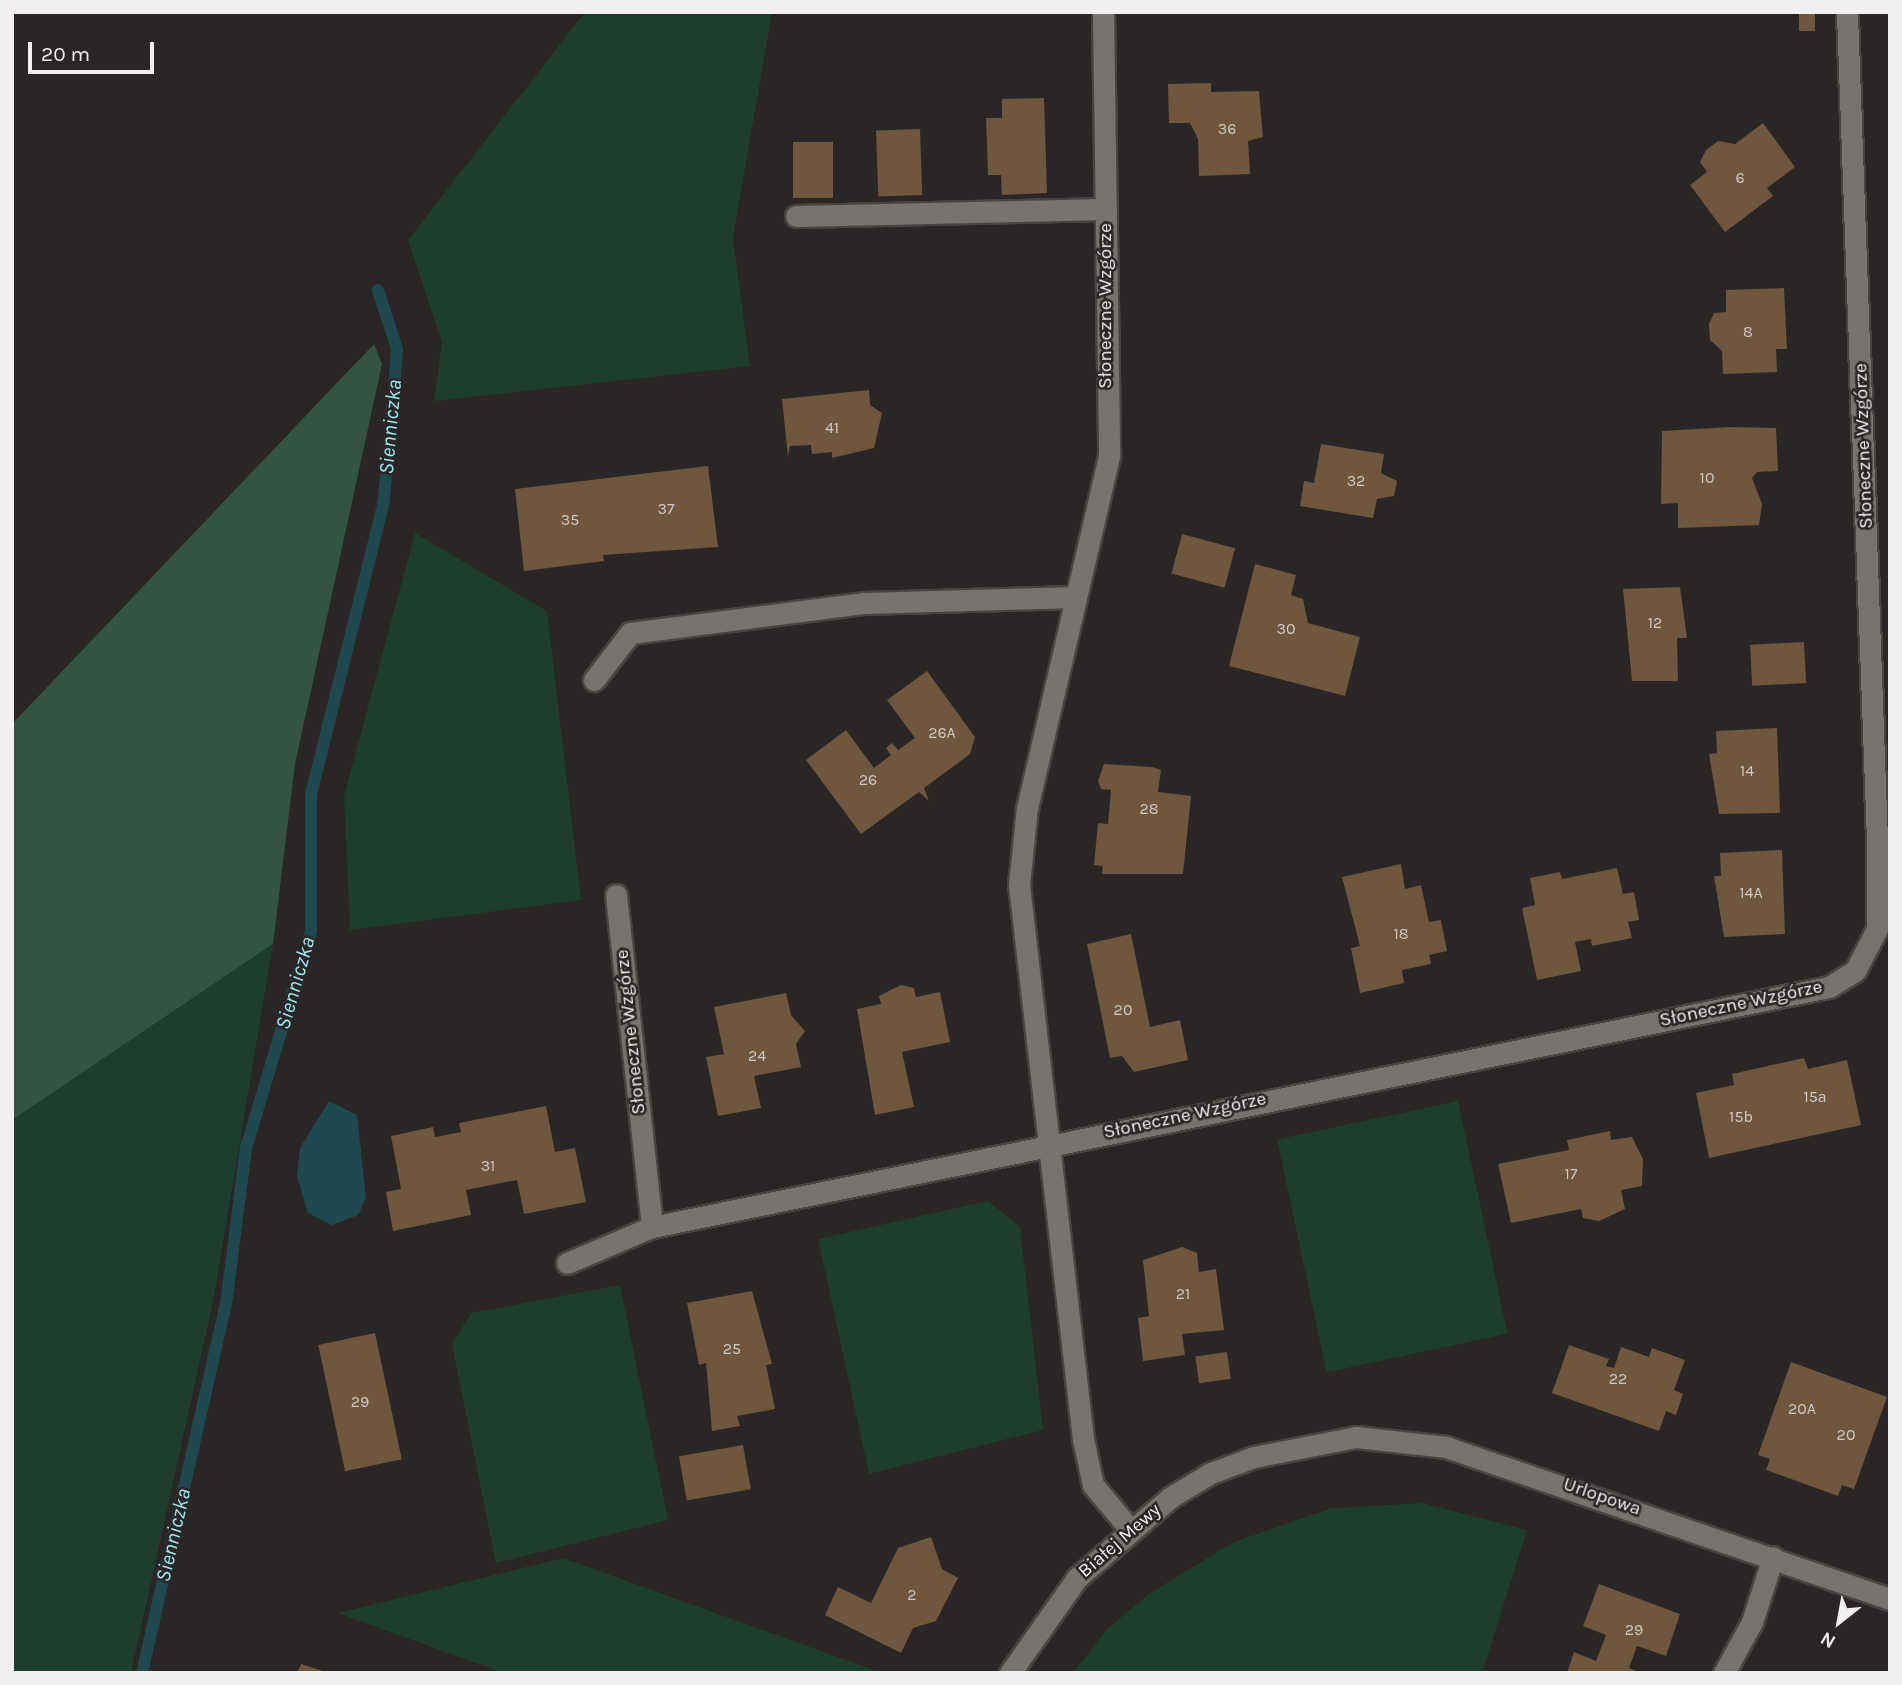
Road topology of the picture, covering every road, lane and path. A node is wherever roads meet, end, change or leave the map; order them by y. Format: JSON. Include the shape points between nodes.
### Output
{"nodes":[{"id":1,"x":1103,"y":12,"type":"edge"},
{"id":2,"x":1847,"y":12,"type":"edge"},
{"id":3,"x":1106,"y":209,"type":"junction"},
{"id":4,"x":796,"y":216,"type":"dead end"},
{"id":5,"x":1075,"y":597,"type":"junction"},
{"id":6,"x":594,"y":680,"type":"dead end"},
{"id":7,"x":616,"y":895,"type":"dead end"},
{"id":8,"x":1048,"y":1144,"type":"junction"},
{"id":9,"x":653,"y":1227,"type":"junction"},
{"id":10,"x":567,"y":1264,"type":"dead end"},
{"id":11,"x":1307,"y":1444,"type":"joint"},
{"id":12,"x":1129,"y":1528,"type":"junction"},
{"id":13,"x":1773,"y":1557,"type":"junction"},
{"id":14,"x":1890,"y":1600,"type":"edge"},
{"id":15,"x":1010,"y":1673,"type":"edge"},
{"id":16,"x":1724,"y":1673,"type":"edge"}],
"edges":[{"from":1,"to":3,"type":"street","name":"Słoneczne Wzgórze"},
{"from":2,"to":8,"type":"street","name":"Słoneczne Wzgórze","via":[[1877,841],[1871,951],[1829,987]]},
{"from":3,"to":4,"type":"street"},
{"from":3,"to":5,"type":"street","name":"Słoneczne Wzgórze","via":[[1109,456]]},
{"from":5,"to":6,"type":"street","via":[[863,603],[630,633]]},
{"from":5,"to":8,"type":"street","name":"Słoneczne Wzgórze","via":[[1027,807],[1019,885]]},
{"from":7,"to":9,"type":"street","name":"Słoneczne Wzgórze"},
{"from":8,"to":9,"type":"street","name":"Słoneczne Wzgórze"},
{"from":8,"to":12,"type":"street","name":"Słoneczne Wzgórze","via":[[1090,1473]]},
{"from":9,"to":10,"type":"street"},
{"from":11,"to":12,"type":"street","name":"Białej Mewy","via":[[1210,1472]]},
{"from":11,"to":13,"type":"street","name":"Urlopowa","via":[[1380,1438],[1446,1447]]},
{"from":12,"to":15,"type":"street","name":"Białej Mewy","via":[[1077,1578]]},
{"from":13,"to":14,"type":"street","name":"Urlopowa"},
{"from":13,"to":16,"type":"street","via":[[1752,1622]]}]}
